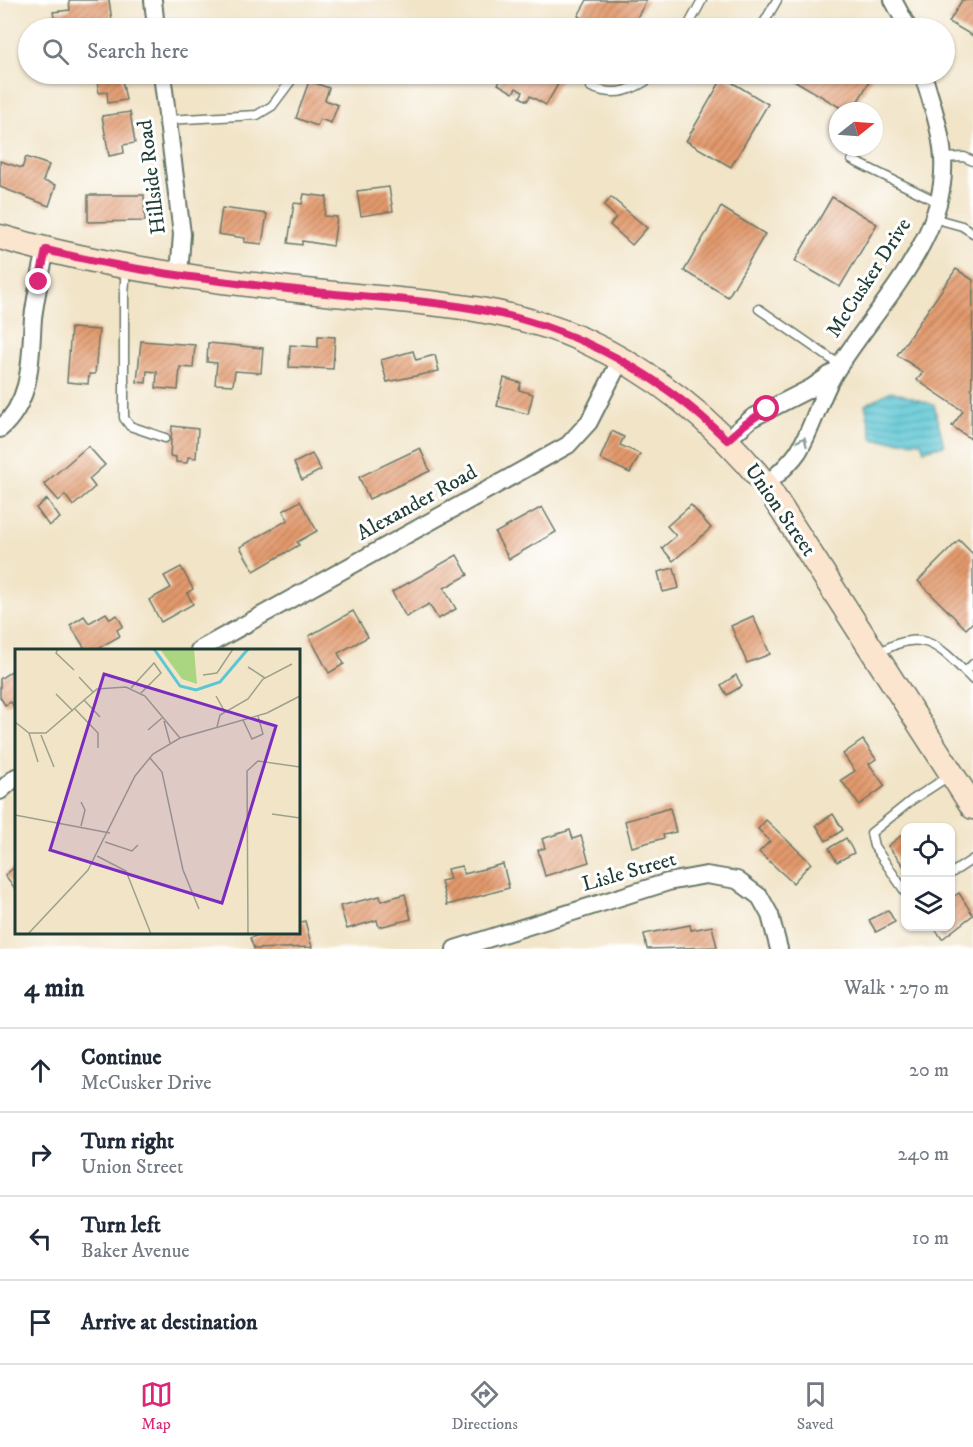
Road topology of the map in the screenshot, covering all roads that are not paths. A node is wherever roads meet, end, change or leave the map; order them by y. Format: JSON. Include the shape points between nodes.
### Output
{"nodes":[{"id":1,"x":153,"y":0,"type":"edge"},
{"id":2,"x":702,"y":0,"type":"edge"},
{"id":3,"x":777,"y":0,"type":"edge"},
{"id":4,"x":893,"y":0,"type":"edge"},
{"id":5,"x":155,"y":18,"type":"edge"},
{"id":6,"x":692,"y":18,"type":"edge"},
{"id":7,"x":767,"y":18,"type":"edge"},
{"id":8,"x":903,"y":18,"type":"edge"},
{"id":9,"x":163,"y":84,"type":"edge"},
{"id":10,"x":289,"y":84,"type":"edge"},
{"id":11,"x":641,"y":84,"type":"edge"},
{"id":12,"x":925,"y":84,"type":"edge"},
{"id":13,"x":591,"y":87,"type":"dead end"},
{"id":14,"x":167,"y":120,"type":"junction"},
{"id":15,"x":943,"y":158,"type":"junction"},
{"id":16,"x":852,"y":160,"type":"dead end"},
{"id":17,"x":973,"y":162,"type":"edge"},
{"id":18,"x":935,"y":210,"type":"junction"},
{"id":19,"x":973,"y":232,"type":"edge"},
{"id":20,"x":0,"y":237,"type":"edge"},
{"id":21,"x":46,"y":250,"type":"junction"},
{"id":22,"x":126,"y":267,"type":"junction"},
{"id":23,"x":179,"y":276,"type":"junction"},
{"id":24,"x":759,"y":309,"type":"dead end"},
{"id":25,"x":621,"y":359,"type":"junction"},
{"id":26,"x":840,"y":365,"type":"junction"},
{"id":27,"x":0,"y":429,"type":"edge"},
{"id":28,"x":165,"y":438,"type":"dead end"},
{"id":29,"x":727,"y":440,"type":"junction"},
{"id":30,"x":766,"y":484,"type":"junction"},
{"id":31,"x":203,"y":649,"type":"edge"},
{"id":32,"x":877,"y":654,"type":"junction"},
{"id":33,"x":973,"y":664,"type":"edge"},
{"id":34,"x":966,"y":672,"type":"junction"},
{"id":35,"x":973,"y":680,"type":"edge"},
{"id":36,"x":952,"y":774,"type":"junction"},
{"id":37,"x":15,"y":778,"type":"edge"},
{"id":38,"x":0,"y":791,"type":"edge"},
{"id":39,"x":973,"y":807,"type":"edge"},
{"id":40,"x":973,"y":859,"type":"edge"},
{"id":41,"x":955,"y":871,"type":"edge"},
{"id":42,"x":901,"y":886,"type":"edge"},
{"id":43,"x":455,"y":949,"type":"edge"},
{"id":44,"x":779,"y":949,"type":"edge"}],
"edges":[{"from":1,"to":5,"type":"street"},
{"from":2,"to":6,"type":"lane"},
{"from":3,"to":7,"type":"lane"},
{"from":4,"to":8,"type":"street"},
{"from":9,"to":14,"type":"street","name":"Hillside Road"},
{"from":10,"to":14,"type":"lane","via":[[279,100],[257,115]]},
{"from":11,"to":13,"type":"lane","via":[[621,93],[605,93]]},
{"from":12,"to":15,"type":"street","name":"McCusker Drive"},
{"from":14,"to":23,"type":"street","name":"Hillside Road","via":[[182,234]]},
{"from":15,"to":17,"type":"lane","via":[[964,157]]},
{"from":15,"to":18,"type":"street","name":"McCusker Drive"},
{"from":16,"to":18,"type":"lane"},
{"from":18,"to":19,"type":"lane"},
{"from":18,"to":26,"type":"street","name":"McCusker Drive","via":[[915,255]]},
{"from":20,"to":21,"type":"main road","name":"Union Street"},
{"from":21,"to":22,"type":"main road","name":"Union Street"},
{"from":21,"to":27,"type":"street","via":[[26,391]]},
{"from":22,"to":23,"type":"main road","name":"Union Street"},
{"from":22,"to":28,"type":"lane","via":[[124,418],[134,428]]},
{"from":23,"to":25,"type":"main road","name":"Union Street","via":[[484,310],[564,333]]},
{"from":24,"to":26,"type":"lane"},
{"from":25,"to":29,"type":"main road","name":"Union Street","via":[[678,397]]},
{"from":25,"to":31,"type":"street","name":"Alexander Road","via":[[590,422],[568,445]]},
{"from":26,"to":29,"type":"street","name":"McCusker Drive","via":[[811,388],[752,418]]},
{"from":30,"to":26,"type":"street","name":"McCusker Drive","one_way":true,"via":[[797,453],[822,395]]},
{"from":29,"to":30,"type":"main road","name":"Union Street"},
{"from":30,"to":32,"type":"main road","name":"Union Street"},
{"from":32,"to":34,"type":"lane","via":[[903,640],[918,639],[945,653]]},
{"from":32,"to":36,"type":"main road","name":"Union Street"},
{"from":33,"to":34,"type":"lane"},
{"from":34,"to":35,"type":"lane"},
{"from":36,"to":39,"type":"main road","name":"Union Street"},
{"from":36,"to":42,"type":"lane","via":[[872,833],[874,846]]},
{"from":37,"to":38,"type":"street"},
{"from":40,"to":41,"type":"lane"},
{"from":43,"to":44,"type":"street","name":"Lisle Street","via":[[668,882],[706,875],[737,880],[760,897],[770,915]]}]}
